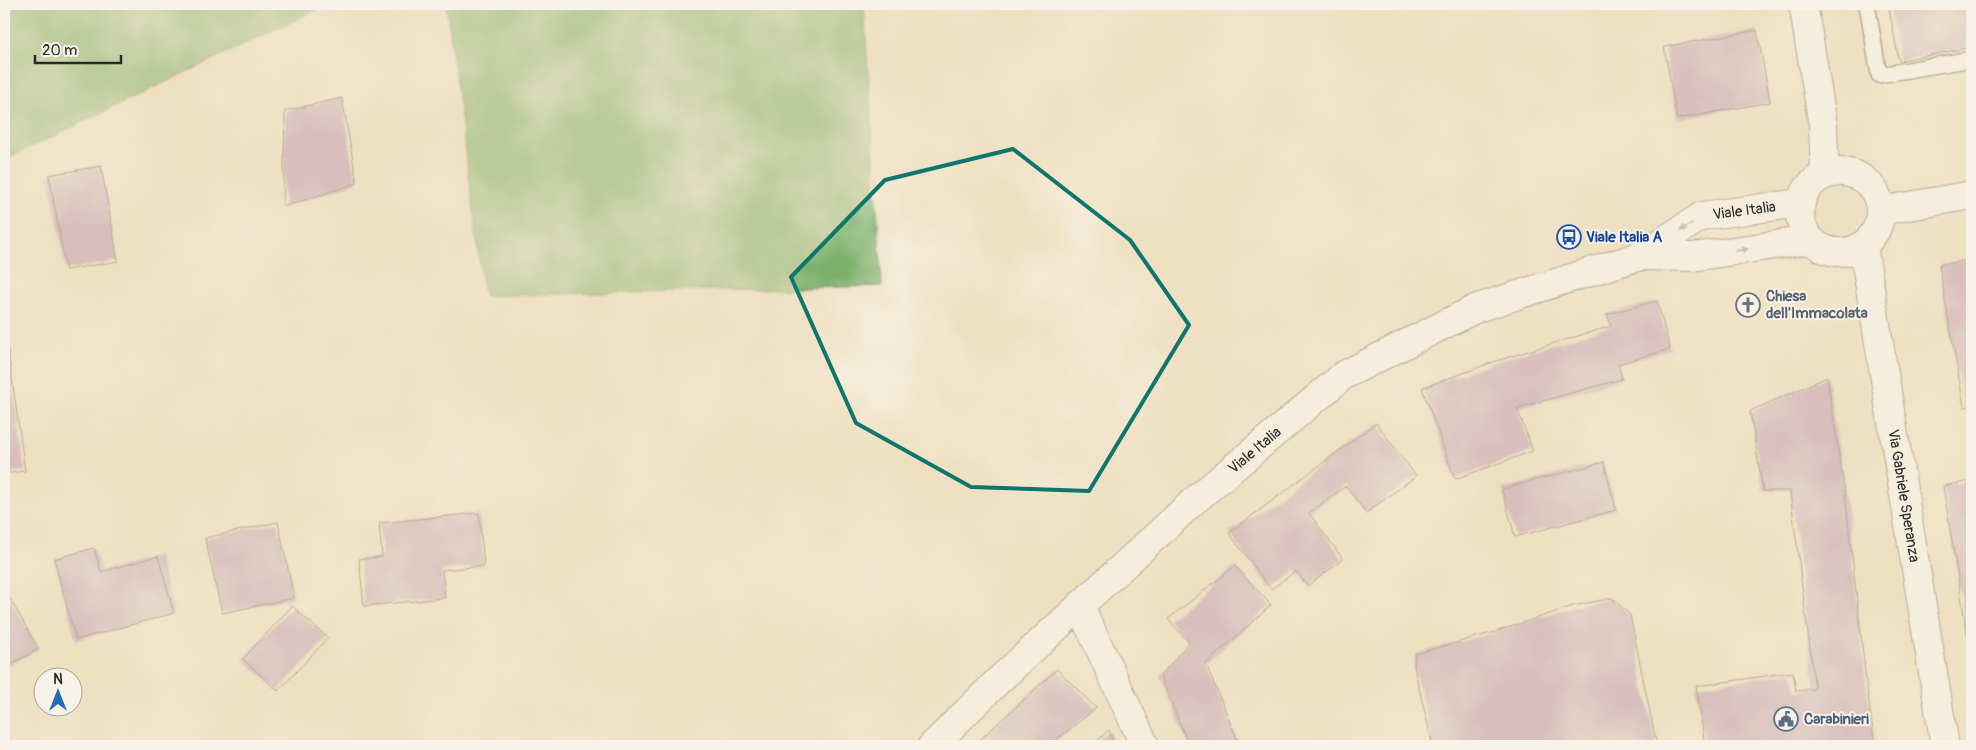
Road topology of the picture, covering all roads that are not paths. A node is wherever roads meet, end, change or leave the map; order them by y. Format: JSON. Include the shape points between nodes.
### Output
{"nodes":[{"id":1,"x":1803,"y":4,"type":"edge"},
{"id":2,"x":1867,"y":4,"type":"edge"},
{"id":3,"x":1972,"y":59,"type":"edge"},
{"id":4,"x":1825,"y":175,"type":"junction"},
{"id":5,"x":1972,"y":195,"type":"edge"},
{"id":6,"x":1801,"y":203,"type":"junction"},
{"id":7,"x":1880,"y":210,"type":"junction"},
{"id":8,"x":1810,"y":240,"type":"junction"},
{"id":9,"x":1863,"y":245,"type":"junction"},
{"id":10,"x":1640,"y":256,"type":"junction"},
{"id":11,"x":1080,"y":606,"type":"junction"},
{"id":12,"x":932,"y":746,"type":"edge"},
{"id":13,"x":1145,"y":746,"type":"edge"},
{"id":14,"x":1945,"y":746,"type":"edge"}],
"edges":[{"from":1,"to":4,"type":"main road","via":[[1824,125]]},
{"from":2,"to":3,"type":"lane","via":[[1879,74]]},
{"from":4,"to":6,"type":"main road","via":[[1809,187]]},
{"from":4,"to":7,"type":"main road","via":[[1838,172],[1859,177],[1874,191]]},
{"from":5,"to":7,"type":"main road"},
{"from":6,"to":8,"type":"main road","via":[[1802,226]]},
{"from":6,"to":10,"type":"main road","name":"Viale Italia","one_way":true,"via":[[1702,216]]},
{"from":7,"to":9,"type":"main road","via":[[1873,235]]},
{"from":8,"to":9,"type":"main road","via":[[1826,250],[1840,252]]},
{"from":10,"to":8,"type":"main road","name":"Viale Italia","one_way":true,"via":[[1692,257]]},
{"from":9,"to":14,"type":"main road","name":"Via Gabriele Speranza"},
{"from":10,"to":11,"type":"main road","name":"Viale Italia","via":[[1477,308],[1344,375],[1194,501]]},
{"from":11,"to":12,"type":"main road","name":"Viale Italia"},
{"from":11,"to":13,"type":"main road"}]}
